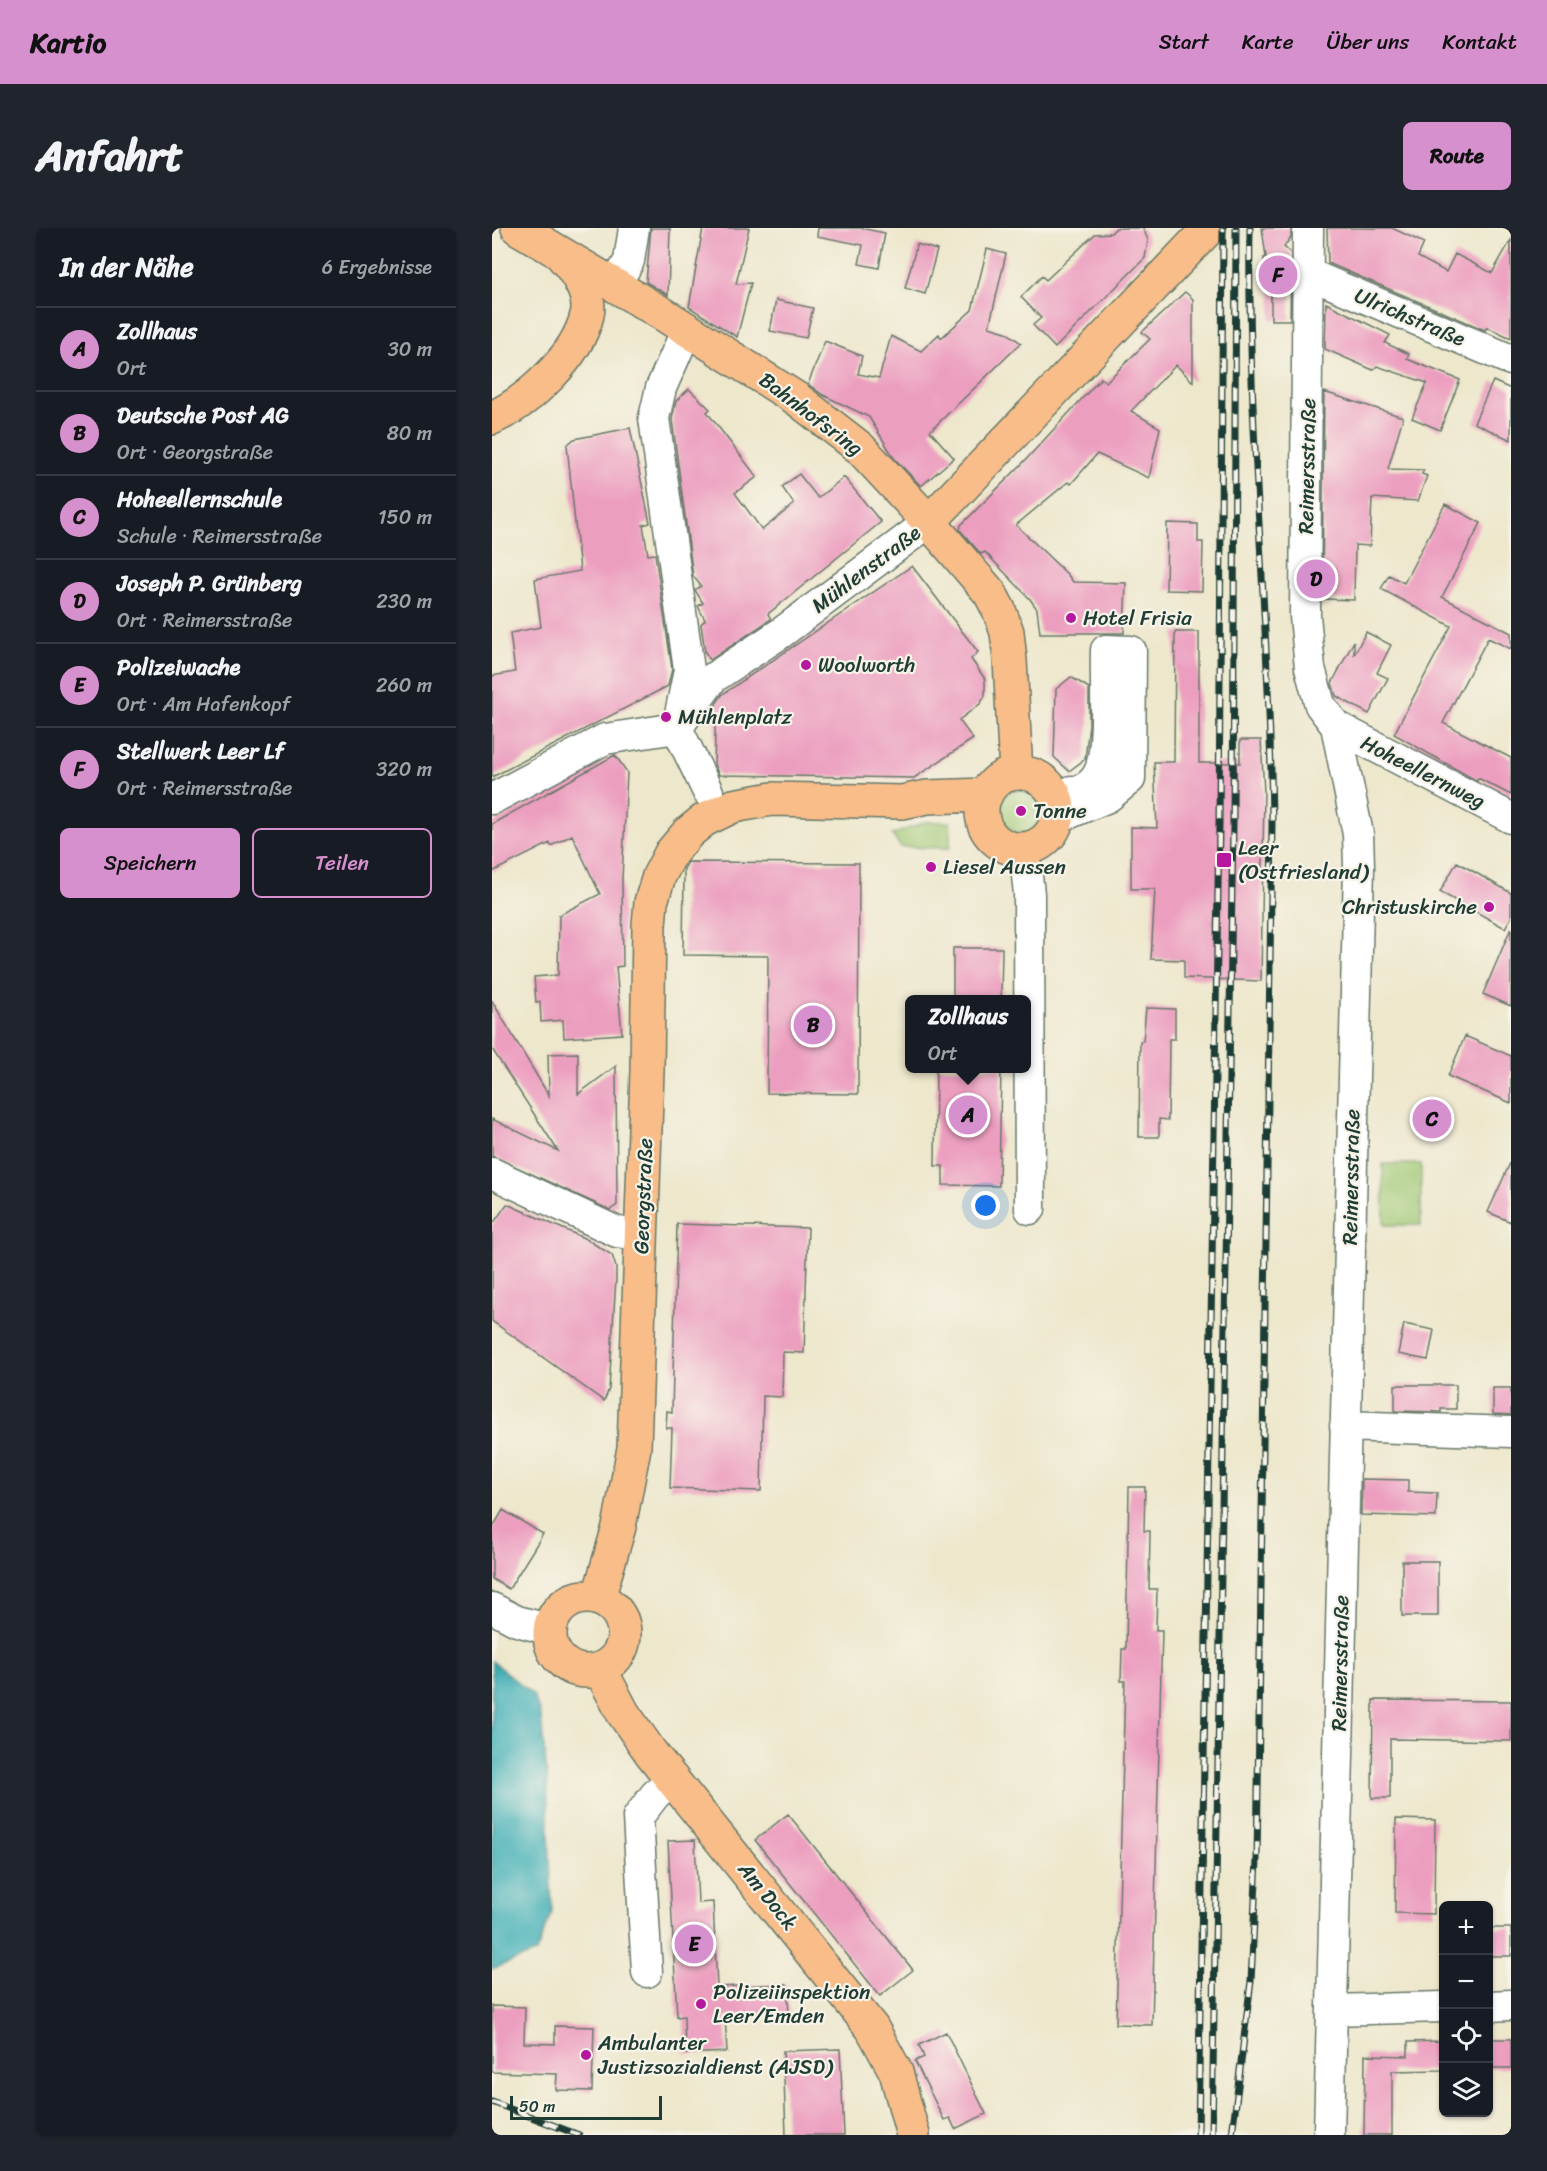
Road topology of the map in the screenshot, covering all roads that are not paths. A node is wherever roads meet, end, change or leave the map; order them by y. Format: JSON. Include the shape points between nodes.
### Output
{"nodes":[{"id":1,"x":518,"y":228,"type":"edge"},
{"id":2,"x":634,"y":228,"type":"edge"},
{"id":3,"x":1209,"y":228,"type":"edge"},
{"id":4,"x":1308,"y":228,"type":"edge"},
{"id":5,"x":1184,"y":240,"type":"edge"},
{"id":6,"x":560,"y":253,"type":"junction"},
{"id":7,"x":1309,"y":274,"type":"junction"},
{"id":8,"x":615,"y":286,"type":"junction"},
{"id":9,"x":649,"y":306,"type":"junction"},
{"id":10,"x":587,"y":314,"type":"junction"},
{"id":11,"x":687,"y":329,"type":"junction"},
{"id":12,"x":1511,"y":360,"type":"edge"},
{"id":13,"x":492,"y":418,"type":"edge"},
{"id":14,"x":929,"y":522,"type":"junction"},
{"id":15,"x":1336,"y":726,"type":"junction"},
{"id":16,"x":677,"y":728,"type":"junction"},
{"id":17,"x":1016,"y":773,"type":"junction"},
{"id":18,"x":492,"y":799,"type":"edge"},
{"id":19,"x":712,"y":802,"type":"junction"},
{"id":20,"x":1070,"y":802,"type":"joint"},
{"id":21,"x":985,"y":809,"type":"junction"},
{"id":22,"x":1511,"y":818,"type":"edge"},
{"id":23,"x":1024,"y":849,"type":"junction"},
{"id":24,"x":1029,"y":995,"type":"edge"},
{"id":25,"x":1030,"y":1073,"type":"edge"},
{"id":26,"x":492,"y":1173,"type":"edge"},
{"id":27,"x":1030,"y":1209,"type":"dead end"},
{"id":28,"x":641,"y":1235,"type":"junction"},
{"id":29,"x":1346,"y":1426,"type":"junction"},
{"id":30,"x":1511,"y":1432,"type":"edge"},
{"id":31,"x":598,"y":1599,"type":"junction"},
{"id":32,"x":492,"y":1608,"type":"edge"},
{"id":33,"x":551,"y":1630,"type":"junction"},
{"id":34,"x":600,"y":1669,"type":"junction"},
{"id":35,"x":673,"y":1778,"type":"junction"},
{"id":36,"x":647,"y":1972,"type":"dead end"},
{"id":37,"x":1511,"y":2005,"type":"edge"},
{"id":38,"x":1493,"y":2006,"type":"edge"},
{"id":39,"x":1439,"y":2007,"type":"edge"},
{"id":40,"x":1332,"y":2010,"type":"junction"},
{"id":41,"x":913,"y":2135,"type":"edge"},
{"id":42,"x":1329,"y":2135,"type":"edge"}],
"edges":[{"from":1,"to":6,"type":"main road","name":"Bahnhofsring"},
{"from":2,"to":8,"type":"street","via":[[629,261]]},
{"from":3,"to":5,"type":"main road","name":"Mühlenstraße"},
{"from":4,"to":7,"type":"street","name":"Reimersstraße"},
{"from":5,"to":14,"type":"main road","name":"Mühlenstraße"},
{"from":6,"to":8,"type":"main road","name":"Bahnhofsring"},
{"from":6,"to":10,"type":"main road","via":[[580,283]]},
{"from":7,"to":12,"type":"street","name":"Ulrichstraße"},
{"from":7,"to":15,"type":"street","name":"Reimersstraße","via":[[1305,616],[1312,677],[1320,705]]},
{"from":8,"to":9,"type":"main road","name":"Bahnhofsring"},
{"from":9,"to":10,"type":"main road","via":[[611,303]]},
{"from":9,"to":11,"type":"main road","name":"Bahnhofsring"},
{"from":10,"to":13,"type":"main road","via":[[565,357],[550,375],[517,404]]},
{"from":11,"to":14,"type":"main road","name":"Bahnhofsring","via":[[841,432]]},
{"from":11,"to":16,"type":"street","via":[[661,388],[654,418],[688,670]]},
{"from":14,"to":16,"type":"street","name":"Mühlenstraße","via":[[781,633],[713,678]]},
{"from":14,"to":17,"type":"main road","name":"Bahnhofsring","via":[[990,593],[1007,632]]},
{"from":15,"to":22,"type":"street","name":"Hoheellernweg"},
{"from":15,"to":29,"type":"street","name":"Reimersstraße","via":[[1358,834],[1359,866]]},
{"from":16,"to":18,"type":"street","via":[[605,739]]},
{"from":16,"to":19,"type":"street"},
{"from":17,"to":21,"type":"main road","via":[[1001,778]]},
{"from":17,"to":23,"type":"main road","via":[[1043,781],[1054,795],[1058,811],[1056,824],[1046,839]]},
{"from":19,"to":21,"type":"main road","via":[[902,802],[927,797]]},
{"from":19,"to":28,"type":"main road","name":"Georgstraße","via":[[671,853],[651,902]]},
{"from":20,"to":20,"type":"street","via":[[1108,797],[1130,779],[1131,651],[1106,650],[1101,768]]},
{"from":21,"to":23,"type":"main road","via":[[990,834],[1002,844]]},
{"from":23,"to":24,"type":"street","via":[[1029,894]]},
{"from":25,"to":27,"type":"street"},
{"from":26,"to":28,"type":"street","via":[[617,1232]]},
{"from":28,"to":31,"type":"main road","name":"Georgstraße","via":[[634,1448],[619,1527]]},
{"from":29,"to":30,"type":"street"},
{"from":29,"to":40,"type":"street","name":"Reimersstraße"},
{"from":31,"to":33,"type":"main road","via":[[585,1598],[567,1604],[555,1617]]},
{"from":31,"to":34,"type":"main road","via":[[615,1611],[624,1630],[617,1656]]},
{"from":32,"to":33,"type":"street","via":[[518,1621]]},
{"from":33,"to":34,"type":"main road","via":[[554,1648],[565,1664],[582,1671]]},
{"from":34,"to":35,"type":"main road","name":"Am Dock","via":[[635,1730]]},
{"from":35,"to":36,"type":"street","via":[[638,1817]]},
{"from":35,"to":41,"type":"main road","name":"Am Dock","via":[[872,2028],[896,2072]]},
{"from":37,"to":38,"type":"street"},
{"from":39,"to":40,"type":"street"},
{"from":40,"to":42,"type":"street","name":"Reimersstraße"}]}
